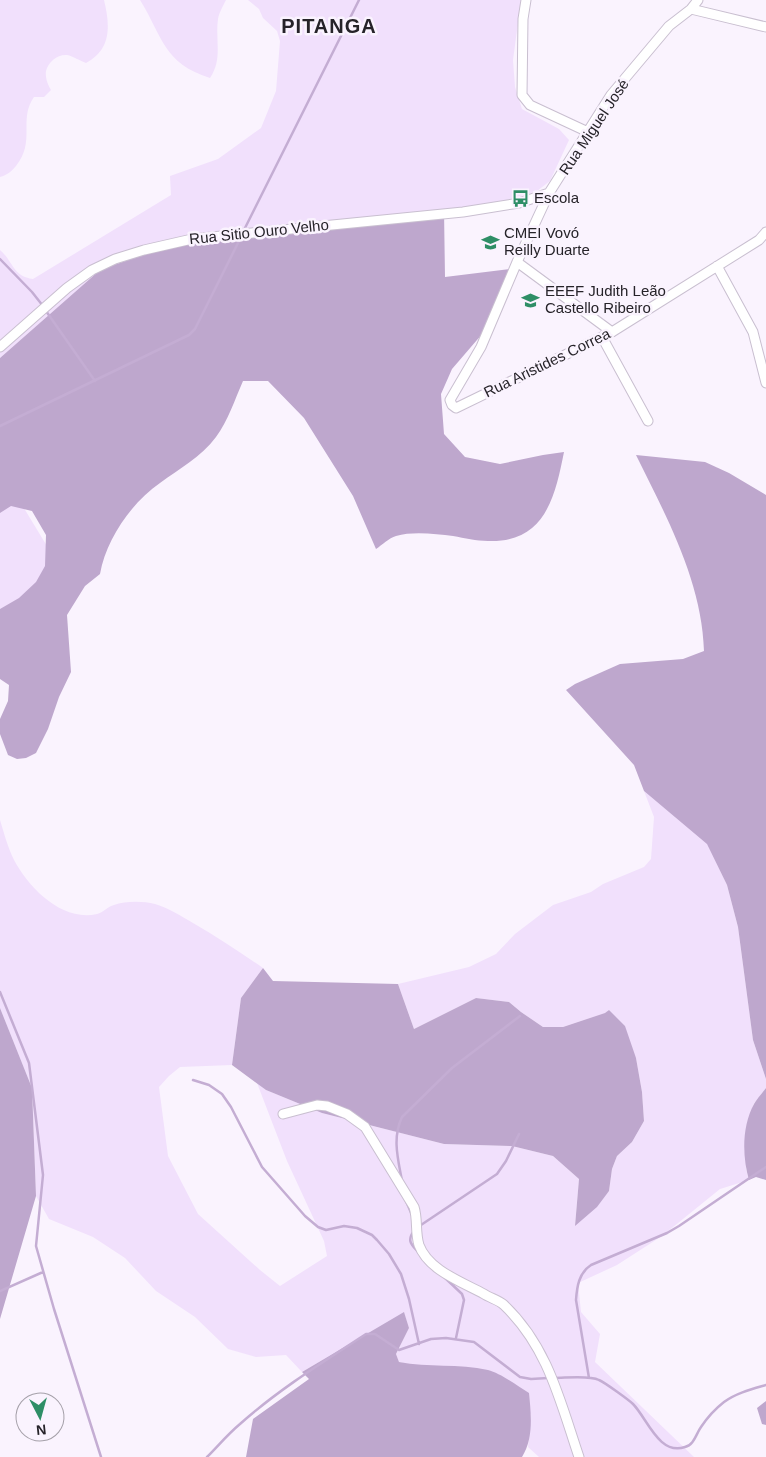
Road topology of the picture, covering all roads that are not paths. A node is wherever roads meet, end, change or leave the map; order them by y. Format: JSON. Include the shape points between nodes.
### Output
{"nodes":[{"id":1,"x":526,"y":0,"type":"edge"},
{"id":2,"x":698,"y":0,"type":"edge"},
{"id":3,"x":691,"y":9,"type":"junction"},
{"id":4,"x":766,"y":27,"type":"edge"},
{"id":5,"x":588,"y":132,"type":"junction"},
{"id":6,"x":549,"y":193,"type":"junction"},
{"id":7,"x":766,"y":232,"type":"edge"},
{"id":8,"x":516,"y":262,"type":"junction"},
{"id":9,"x":718,"y":266,"type":"junction"},
{"id":10,"x":612,"y":332,"type":"junction"},
{"id":11,"x":602,"y":337,"type":"junction"},
{"id":12,"x":0,"y":347,"type":"edge"},
{"id":13,"x":766,"y":383,"type":"edge"},
{"id":14,"x":452,"y":406,"type":"joint"},
{"id":15,"x":648,"y":421,"type":"dead end"},
{"id":16,"x":284,"y":1114,"type":"dead end"},
{"id":17,"x":579,"y":1457,"type":"edge"}],
"edges":[{"from":1,"to":5,"type":"street","via":[[522,95],[530,105]]},
{"from":2,"to":3,"type":"street","name":"Rua Miguel José"},
{"from":3,"to":4,"type":"street"},
{"from":3,"to":5,"type":"street","name":"Rua Miguel José","via":[[663,33],[612,95]]},
{"from":5,"to":6,"type":"street","name":"Rua Miguel José"},
{"from":6,"to":8,"type":"street","name":"Rua Miguel José"},
{"from":6,"to":12,"type":"street","name":"Rua Sitio Ouro Velho","via":[[519,203],[463,212],[201,238],[144,250],[92,270]]},
{"from":7,"to":9,"type":"street","name":"Rua Aristides Correa"},
{"from":8,"to":10,"type":"street"},
{"from":8,"to":14,"type":"street","name":"Rua Miguel José","via":[[481,347],[450,400]]},
{"from":9,"to":10,"type":"street","name":"Rua Aristides Correa"},
{"from":9,"to":13,"type":"street","via":[[753,332]]},
{"from":10,"to":11,"type":"street","name":"Rua Aristides Correa"},
{"from":11,"to":14,"type":"street","name":"Rua Aristides Correa","via":[[456,408]]},
{"from":11,"to":15,"type":"street"},
{"from":16,"to":17,"type":"street","via":[[327,1106],[347,1114],[365,1127],[414,1207],[419,1244],[426,1257],[440,1270],[503,1304],[533,1339],[549,1368]]}]}
